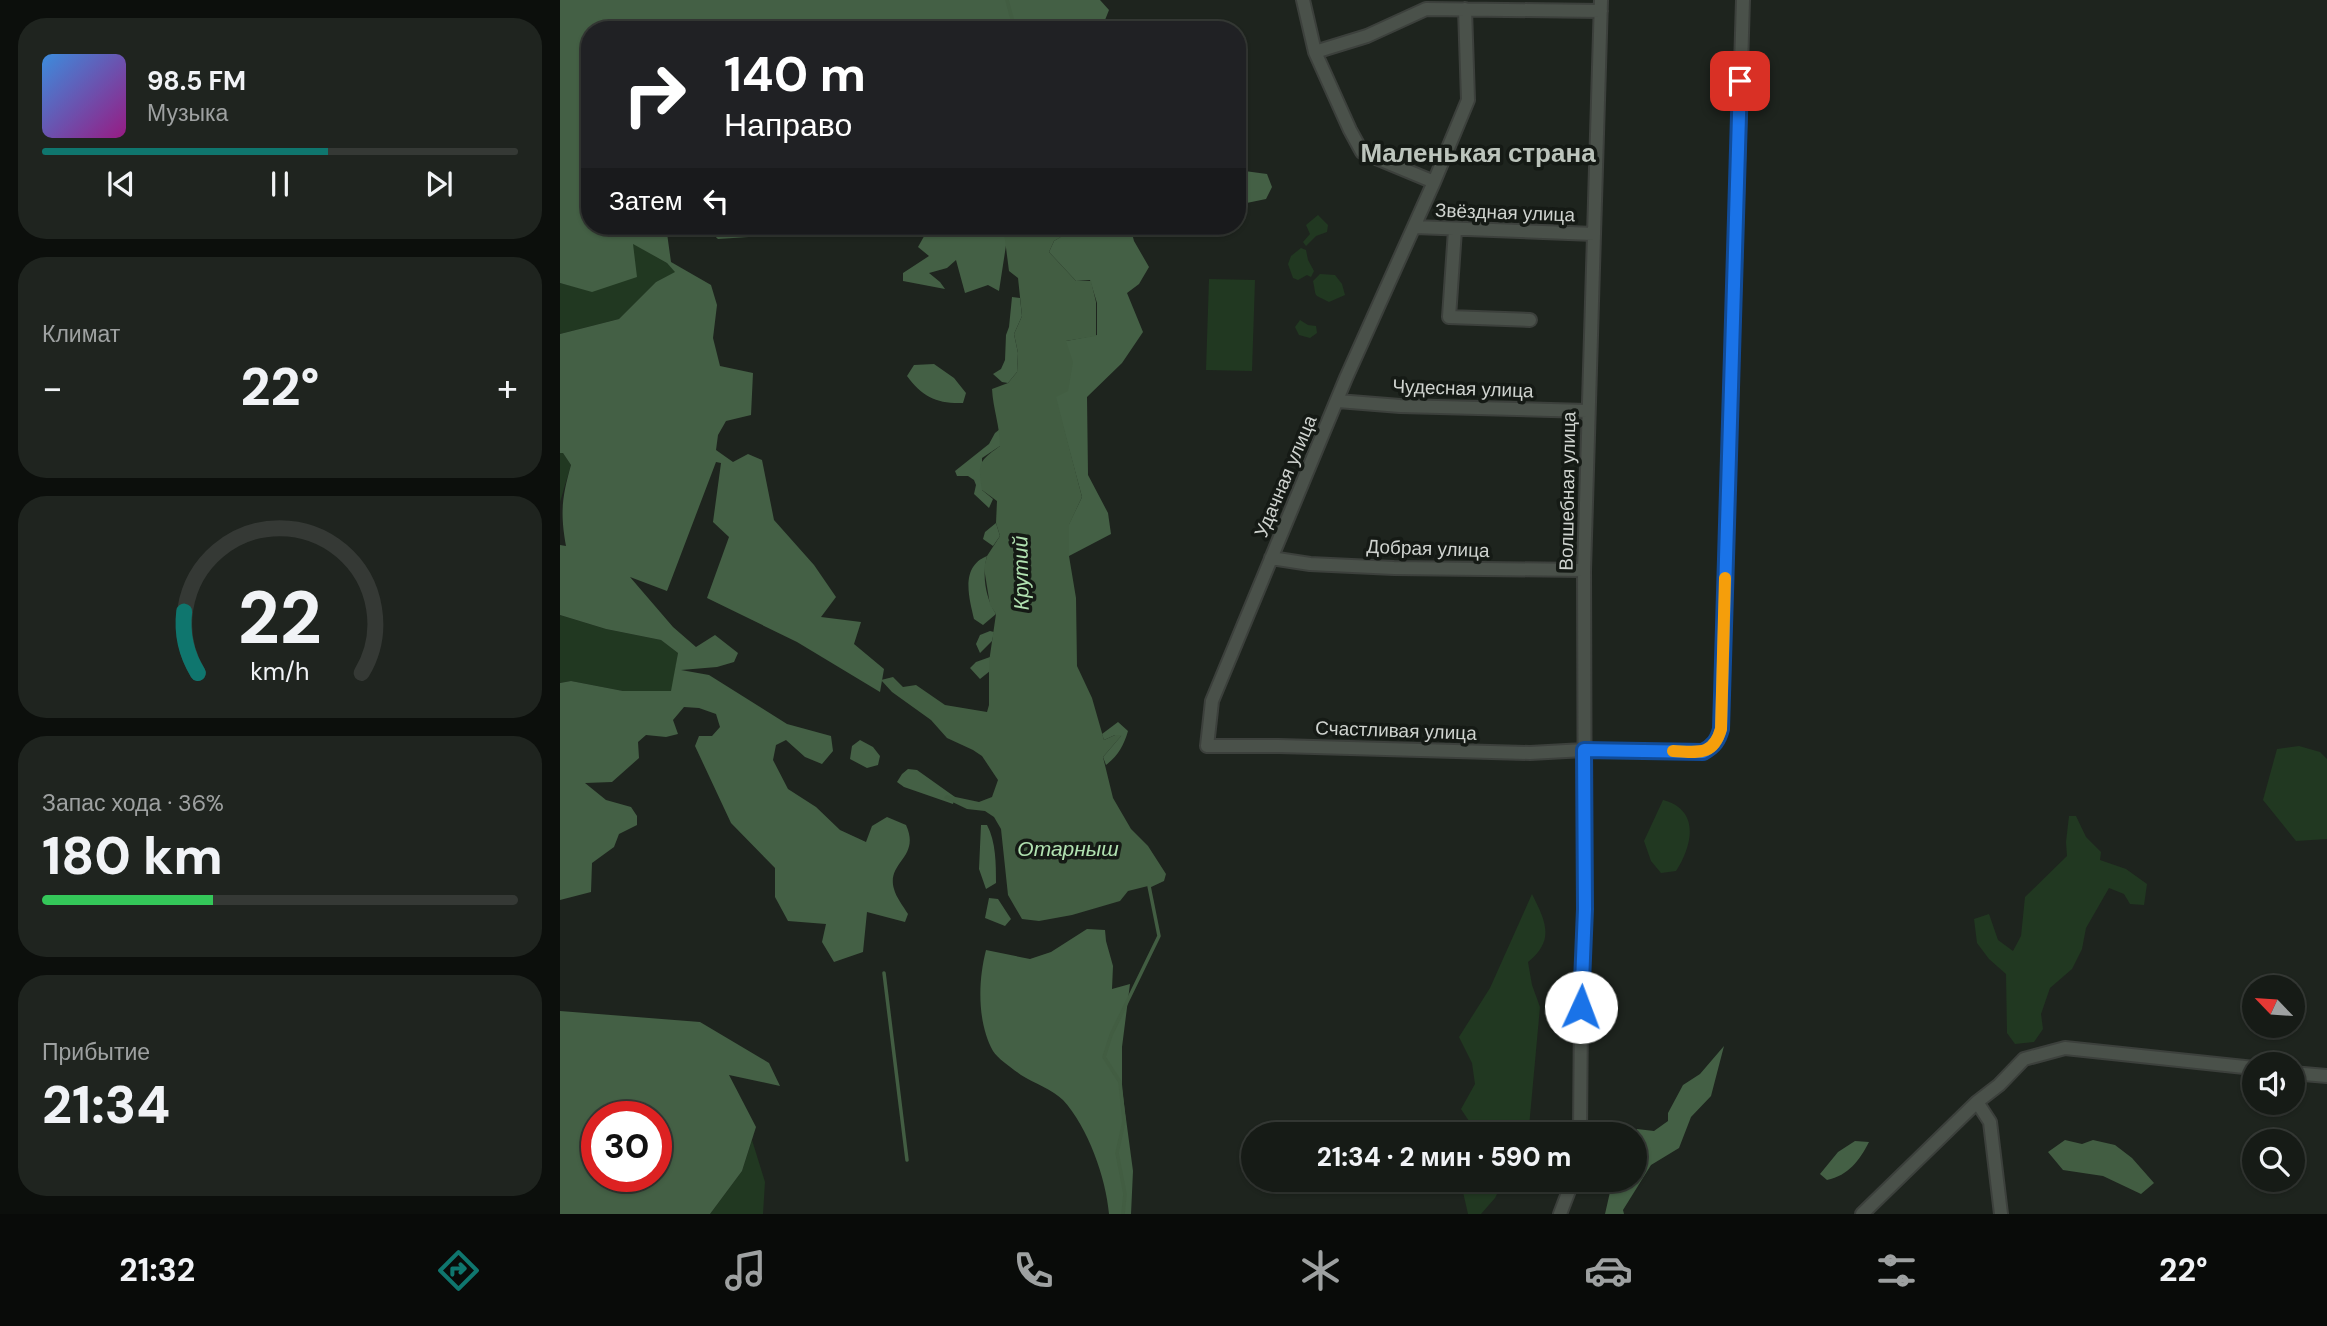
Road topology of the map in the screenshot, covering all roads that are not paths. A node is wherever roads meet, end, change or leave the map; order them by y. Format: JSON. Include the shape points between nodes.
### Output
{"nodes":[{"id":1,"x":1303,"y":0,"type":"edge"},
{"id":2,"x":1743,"y":0,"type":"edge"},
{"id":3,"x":1601,"y":6,"type":"edge"},
{"id":4,"x":1465,"y":9,"type":"junction"},
{"id":5,"x":1315,"y":52,"type":"junction"},
{"id":6,"x":1434,"y":182,"type":"junction"},
{"id":7,"x":1415,"y":227,"type":"junction"},
{"id":8,"x":1455,"y":230,"type":"junction"},
{"id":9,"x":1594,"y":234,"type":"junction"},
{"id":10,"x":1530,"y":320,"type":"dead end"},
{"id":11,"x":1338,"y":401,"type":"junction"},
{"id":12,"x":1587,"y":411,"type":"junction"},
{"id":13,"x":1271,"y":558,"type":"junction"},
{"id":14,"x":1584,"y":570,"type":"junction"},
{"id":15,"x":1207,"y":746,"type":"joint"},
{"id":16,"x":1584,"y":750,"type":"junction"},
{"id":17,"x":2242,"y":1068,"type":"edge"},
{"id":18,"x":2305,"y":1074,"type":"edge"},
{"id":19,"x":2327,"y":1076,"type":"edge"},
{"id":20,"x":1977,"y":1102,"type":"junction"},
{"id":21,"x":1580,"y":1122,"type":"edge"},
{"id":22,"x":1568,"y":1192,"type":"edge"},
{"id":23,"x":1560,"y":1214,"type":"edge"},
{"id":24,"x":1862,"y":1214,"type":"edge"},
{"id":25,"x":2001,"y":1214,"type":"edge"}],
"edges":[{"from":1,"to":5,"type":"street"},
{"from":2,"to":16,"type":"street","name":"Счастливая улица","via":[[1721,729],[1703,752]]},
{"from":3,"to":4,"type":"street"},
{"from":3,"to":9,"type":"street","name":"Волшебная улица"},
{"from":4,"to":5,"type":"street","via":[[1426,9],[1367,36]]},
{"from":4,"to":6,"type":"street","name":"Удачная улица","via":[[1468,100]]},
{"from":5,"to":6,"type":"street","via":[[1362,152]]},
{"from":6,"to":7,"type":"street","name":"Удачная улица"},
{"from":7,"to":8,"type":"street","name":"Звёздная улица"},
{"from":7,"to":11,"type":"street","name":"Удачная улица"},
{"from":8,"to":9,"type":"street","name":"Звёздная улица"},
{"from":8,"to":10,"type":"street","via":[[1449,317]]},
{"from":9,"to":12,"type":"street","name":"Волшебная улица"},
{"from":11,"to":12,"type":"street","name":"Чудесная улица"},
{"from":11,"to":13,"type":"street","name":"Удачная улица"},
{"from":12,"to":14,"type":"street","name":"Волшебная улица"},
{"from":13,"to":14,"type":"street","name":"Добрая улица","via":[[1394,568]]},
{"from":13,"to":15,"type":"street","name":"Удачная улица","via":[[1212,701]]},
{"from":14,"to":16,"type":"street","name":"Волшебная улица"},
{"from":15,"to":16,"type":"street","name":"Счастливая улица","via":[[1530,753]]},
{"from":16,"to":21,"type":"street","name":"Волшебная улица"},
{"from":17,"to":20,"type":"street","via":[[2065,1048],[2024,1059]]},
{"from":18,"to":19,"type":"street"},
{"from":20,"to":24,"type":"street"},
{"from":20,"to":25,"type":"street","via":[[1990,1122]]},
{"from":22,"to":23,"type":"street"}]}
